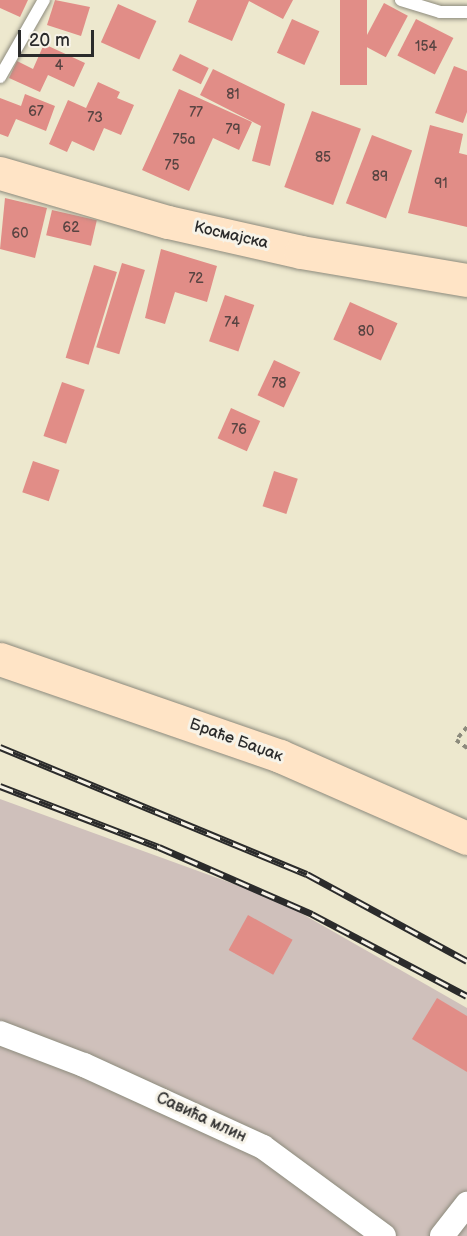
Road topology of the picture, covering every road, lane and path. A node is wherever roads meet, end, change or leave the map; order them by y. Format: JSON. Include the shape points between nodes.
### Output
{"nodes":[{"id":1,"x":44,"y":0,"type":"edge"},
{"id":2,"x":401,"y":0,"type":"edge"},
{"id":3,"x":467,"y":12,"type":"edge"},
{"id":4,"x":0,"y":77,"type":"edge"},
{"id":5,"x":0,"y":172,"type":"edge"},
{"id":6,"x":467,"y":280,"type":"edge"},
{"id":7,"x":0,"y":659,"type":"edge"},
{"id":8,"x":467,"y":727,"type":"edge"},
{"id":9,"x":467,"y":748,"type":"edge"},
{"id":10,"x":467,"y":838,"type":"edge"},
{"id":11,"x":0,"y":1033,"type":"edge"},
{"id":12,"x":467,"y":1204,"type":"edge"},
{"id":13,"x":384,"y":1236,"type":"edge"},
{"id":14,"x":442,"y":1236,"type":"edge"}],
"edges":[{"from":1,"to":4,"type":"lane"},
{"from":2,"to":3,"type":"lane","via":[[440,12]]},
{"from":5,"to":6,"type":"main road","name":"Космајска","via":[[209,231],[301,252]]},
{"from":7,"to":10,"type":"main road","name":"Браће Баџак","via":[[280,756]]},
{"from":8,"to":9,"type":"path","via":[[456,740]]},
{"from":11,"to":13,"type":"street","name":"Савића млин","via":[[94,1069],[263,1147]]},
{"from":12,"to":14,"type":"street"}]}
